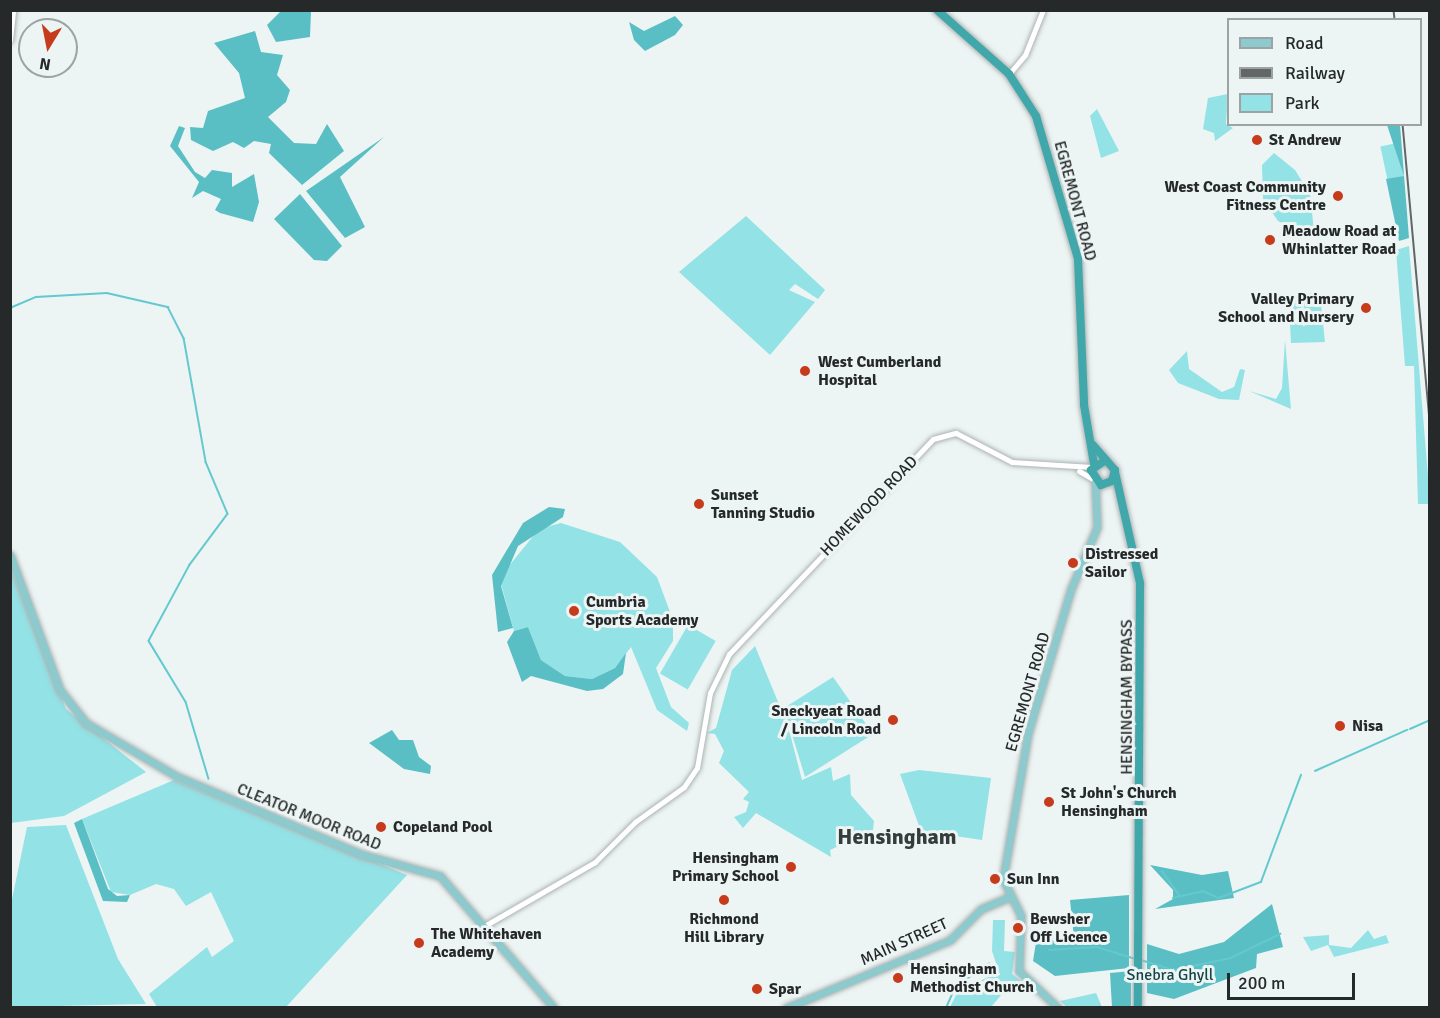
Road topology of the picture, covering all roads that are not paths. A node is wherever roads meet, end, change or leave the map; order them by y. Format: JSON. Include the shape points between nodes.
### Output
{"nodes":[{"id":1,"x":13,"y":10,"type":"edge"},
{"id":2,"x":937,"y":10,"type":"edge"},
{"id":3,"x":1043,"y":10,"type":"edge"},
{"id":4,"x":10,"y":40,"type":"edge"},
{"id":5,"x":1009,"y":74,"type":"junction"},
{"id":6,"x":1091,"y":441,"type":"junction"},
{"id":7,"x":1106,"y":460,"type":"junction"},
{"id":8,"x":1093,"y":465,"type":"junction"},
{"id":9,"x":1078,"y":471,"type":"junction"},
{"id":10,"x":1115,"y":472,"type":"junction"},
{"id":11,"x":1094,"y":480,"type":"junction"},
{"id":12,"x":1108,"y":483,"type":"junction"},
{"id":13,"x":1122,"y":497,"type":"junction"},
{"id":14,"x":1099,"y":500,"type":"junction"},
{"id":15,"x":10,"y":555,"type":"edge"},
{"id":16,"x":1009,"y":897,"type":"junction"},
{"id":17,"x":486,"y":925,"type":"junction"},
{"id":18,"x":554,"y":1008,"type":"edge"},
{"id":19,"x":786,"y":1008,"type":"edge"},
{"id":20,"x":1058,"y":1008,"type":"edge"},
{"id":21,"x":1138,"y":1008,"type":"edge"}],
"edges":[{"from":1,"to":4,"type":"street"},
{"from":2,"to":5,"type":"highway","name":"EGREMONT ROAD"},
{"from":3,"to":5,"type":"street","via":[[1028,50]]},
{"from":5,"to":6,"type":"highway","name":"EGREMONT ROAD","via":[[1036,116],[1074,237]]},
{"from":6,"to":7,"type":"highway"},
{"from":6,"to":8,"type":"highway","name":"EGREMONT ROAD"},
{"from":7,"to":8,"type":"highway"},
{"from":7,"to":10,"type":"highway"},
{"from":8,"to":9,"type":"street"},
{"from":8,"to":11,"type":"highway"},
{"from":9,"to":11,"type":"street"},
{"from":9,"to":17,"type":"street","name":"HOMEWOOD ROAD","via":[[1012,462],[960,434],[937,437],[729,654],[710,693],[697,768],[684,787],[634,822],[595,862]]},
{"from":10,"to":12,"type":"highway"},
{"from":10,"to":13,"type":"highway","name":"HENSINGHAM BYPASS"},
{"from":11,"to":12,"type":"highway"},
{"from":11,"to":14,"type":"main road"},
{"from":12,"to":13,"type":"highway","name":"HENSINGHAM BYPASS"},
{"from":12,"to":14,"type":"main road"},
{"from":13,"to":21,"type":"highway","name":"HENSINGHAM BYPASS","via":[[1141,592]]},
{"from":14,"to":16,"type":"main road","name":"EGREMONT ROAD","via":[[1097,527],[1071,589],[1023,755],[1003,879]]},
{"from":15,"to":17,"type":"main road","name":"CLEATOR MOOR ROAD","via":[[71,708],[126,750],[176,776],[361,854],[431,871],[455,887]]},
{"from":16,"to":19,"type":"main road","name":"MAIN STREET","via":[[981,909],[950,940]]},
{"from":16,"to":20,"type":"main road","via":[[1021,916],[1017,965]]},
{"from":17,"to":18,"type":"main road","name":"CLEATOR MOOR ROAD"}]}
